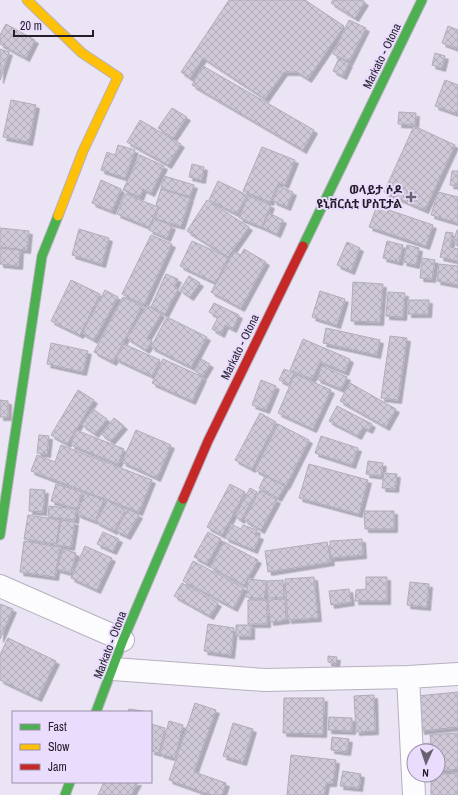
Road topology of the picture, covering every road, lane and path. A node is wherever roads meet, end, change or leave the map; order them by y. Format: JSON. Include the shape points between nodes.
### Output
{"nodes":[{"id":1,"x":27,"y":0,"type":"edge"},
{"id":2,"x":422,"y":0,"type":"edge"},
{"id":3,"x":0,"y":535,"type":"edge"},
{"id":4,"x":0,"y":586,"type":"edge"},
{"id":5,"x":123,"y":640,"type":"junction"},
{"id":6,"x":113,"y":669,"type":"junction"},
{"id":7,"x":458,"y":674,"type":"edge"},
{"id":8,"x":408,"y":677,"type":"junction"},
{"id":9,"x":96,"y":711,"type":"edge"},
{"id":10,"x":414,"y":795,"type":"edge"}],
"edges":[{"from":1,"to":3,"type":"main road","via":[[82,53],[118,77],[83,151],[42,256]]},
{"from":2,"to":5,"type":"main road","name":"Markato - Otona","via":[[208,441]]},
{"from":4,"to":5,"type":"street"},
{"from":5,"to":6,"type":"main road","name":"Markato - Otona"},
{"from":6,"to":8,"type":"street","via":[[265,680]]},
{"from":6,"to":9,"type":"main road","name":"Markato - Otona"},
{"from":7,"to":8,"type":"street"},
{"from":8,"to":10,"type":"street"}]}
